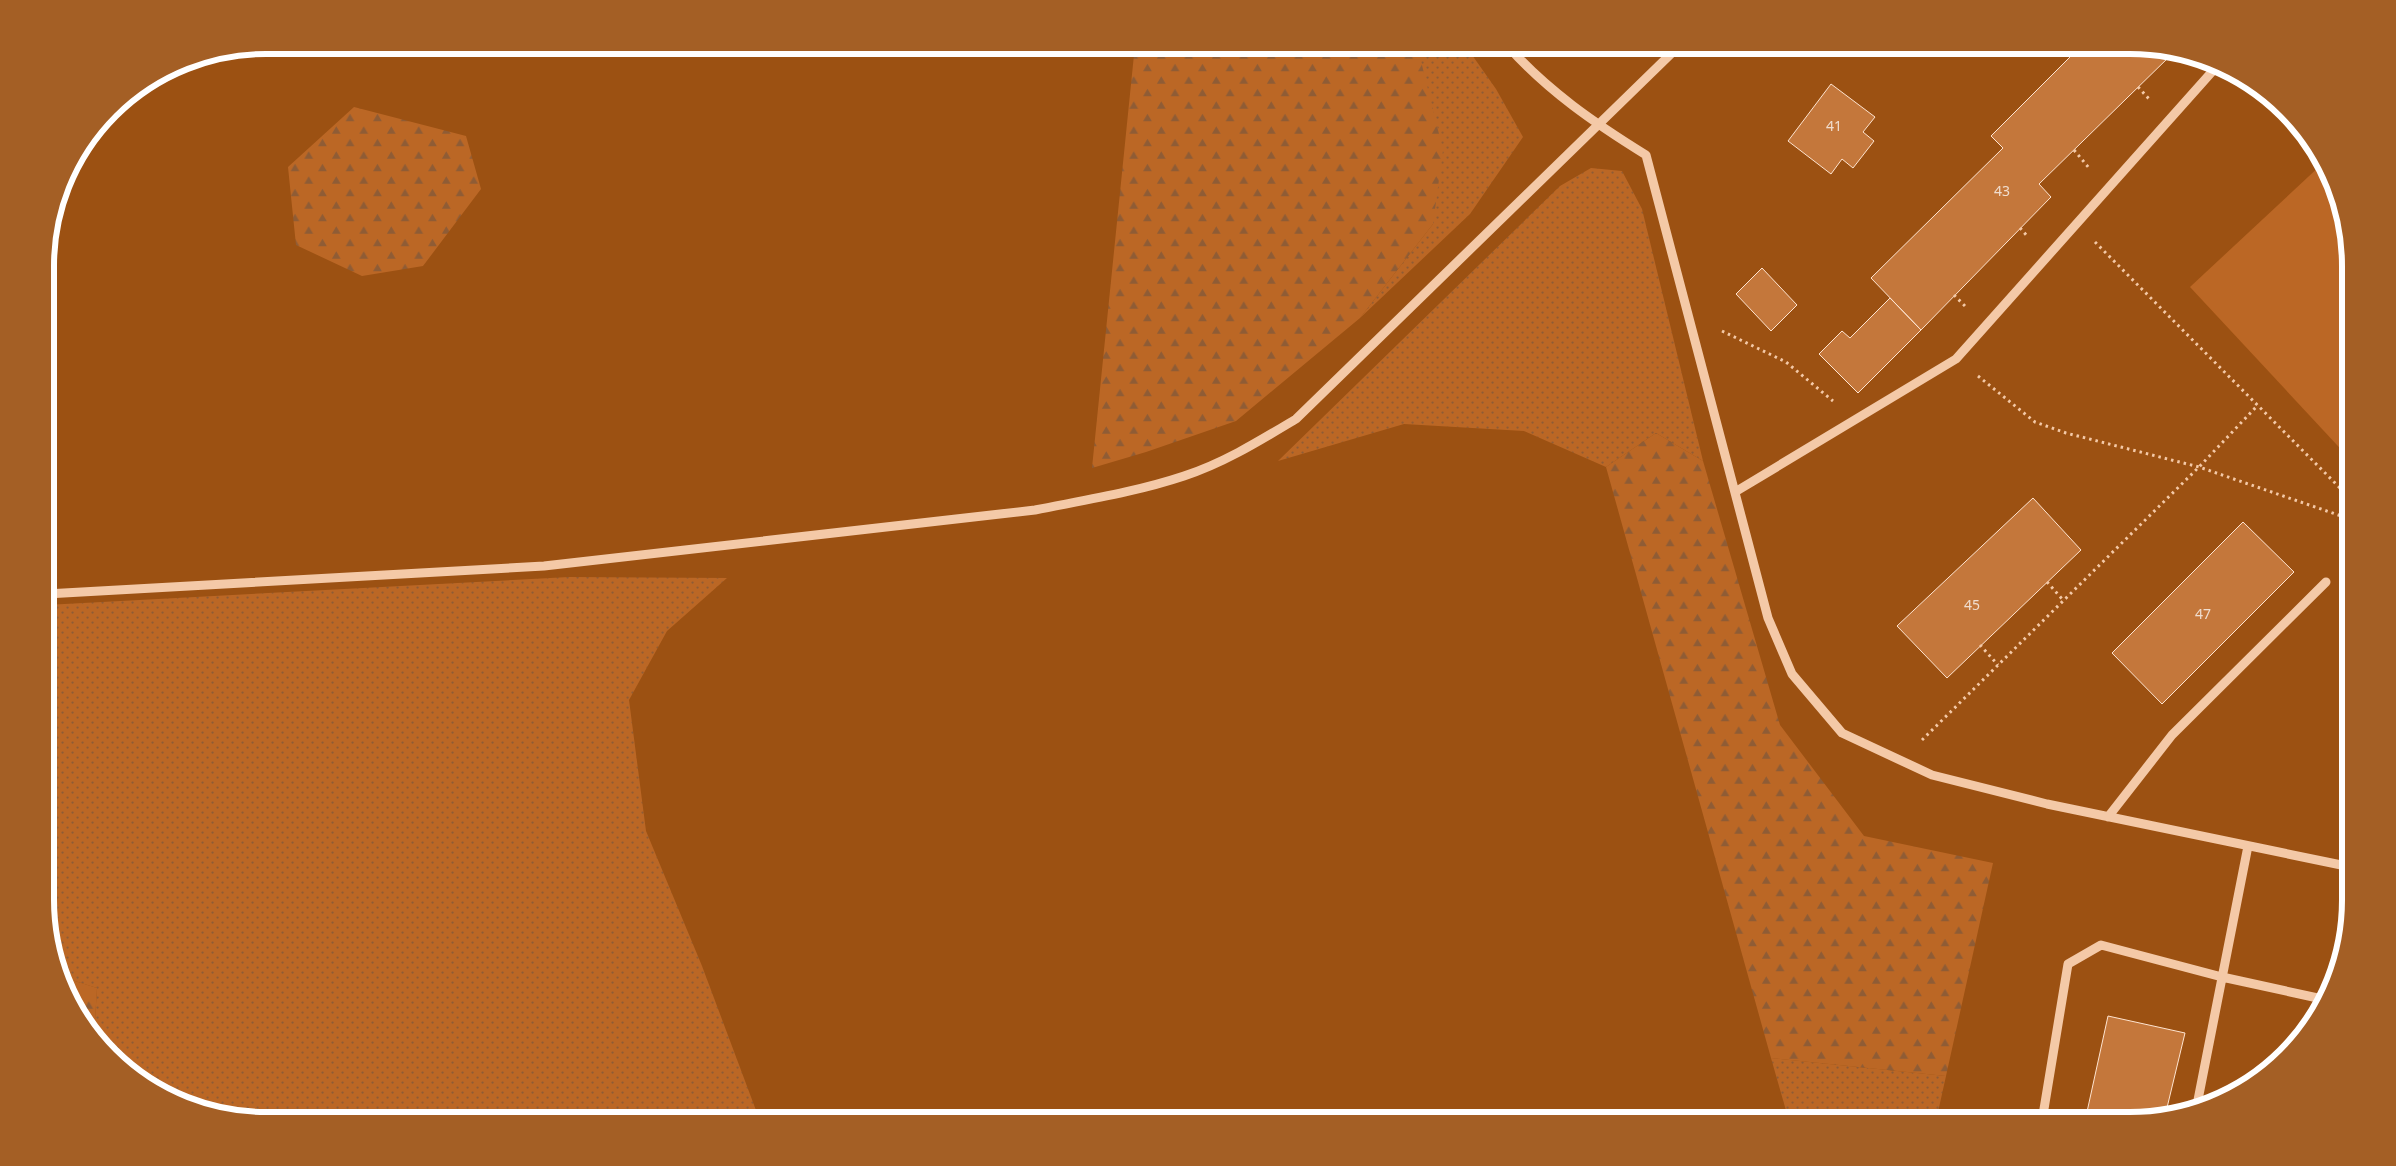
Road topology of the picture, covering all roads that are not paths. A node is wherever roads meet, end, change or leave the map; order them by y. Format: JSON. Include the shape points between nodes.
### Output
{"nodes":[{"id":1,"x":1516,"y":54,"type":"edge"},
{"id":2,"x":1671,"y":54,"type":"edge"},
{"id":3,"x":2213,"y":71,"type":"edge"},
{"id":4,"x":1598,"y":126,"type":"junction"},
{"id":5,"x":1735,"y":492,"type":"junction"},
{"id":6,"x":2326,"y":582,"type":"dead end"},
{"id":7,"x":54,"y":594,"type":"edge"},
{"id":8,"x":2108,"y":817,"type":"junction"},
{"id":9,"x":2248,"y":846,"type":"junction"},
{"id":10,"x":2342,"y":865,"type":"edge"},
{"id":11,"x":2222,"y":977,"type":"junction"},
{"id":12,"x":2318,"y":998,"type":"edge"},
{"id":13,"x":2198,"y":1101,"type":"edge"},
{"id":14,"x":2043,"y":1112,"type":"edge"}],
"edges":[{"from":1,"to":4,"type":"street"},
{"from":2,"to":4,"type":"street"},
{"from":3,"to":5,"type":"street","via":[[1956,359]]},
{"from":4,"to":5,"type":"street","via":[[1646,155]]},
{"from":4,"to":7,"type":"street","via":[[1296,419],[1250,447],[1185,476],[1035,510],[544,566]]},
{"from":5,"to":8,"type":"street","via":[[1768,618],[1792,674],[1842,733],[1932,775]]},
{"from":6,"to":8,"type":"street","via":[[2172,735]]},
{"from":8,"to":9,"type":"street"},
{"from":9,"to":10,"type":"street"},
{"from":9,"to":11,"type":"street"},
{"from":11,"to":12,"type":"street"},
{"from":11,"to":13,"type":"street"},
{"from":11,"to":14,"type":"street","via":[[2101,944],[2068,964]]}]}
